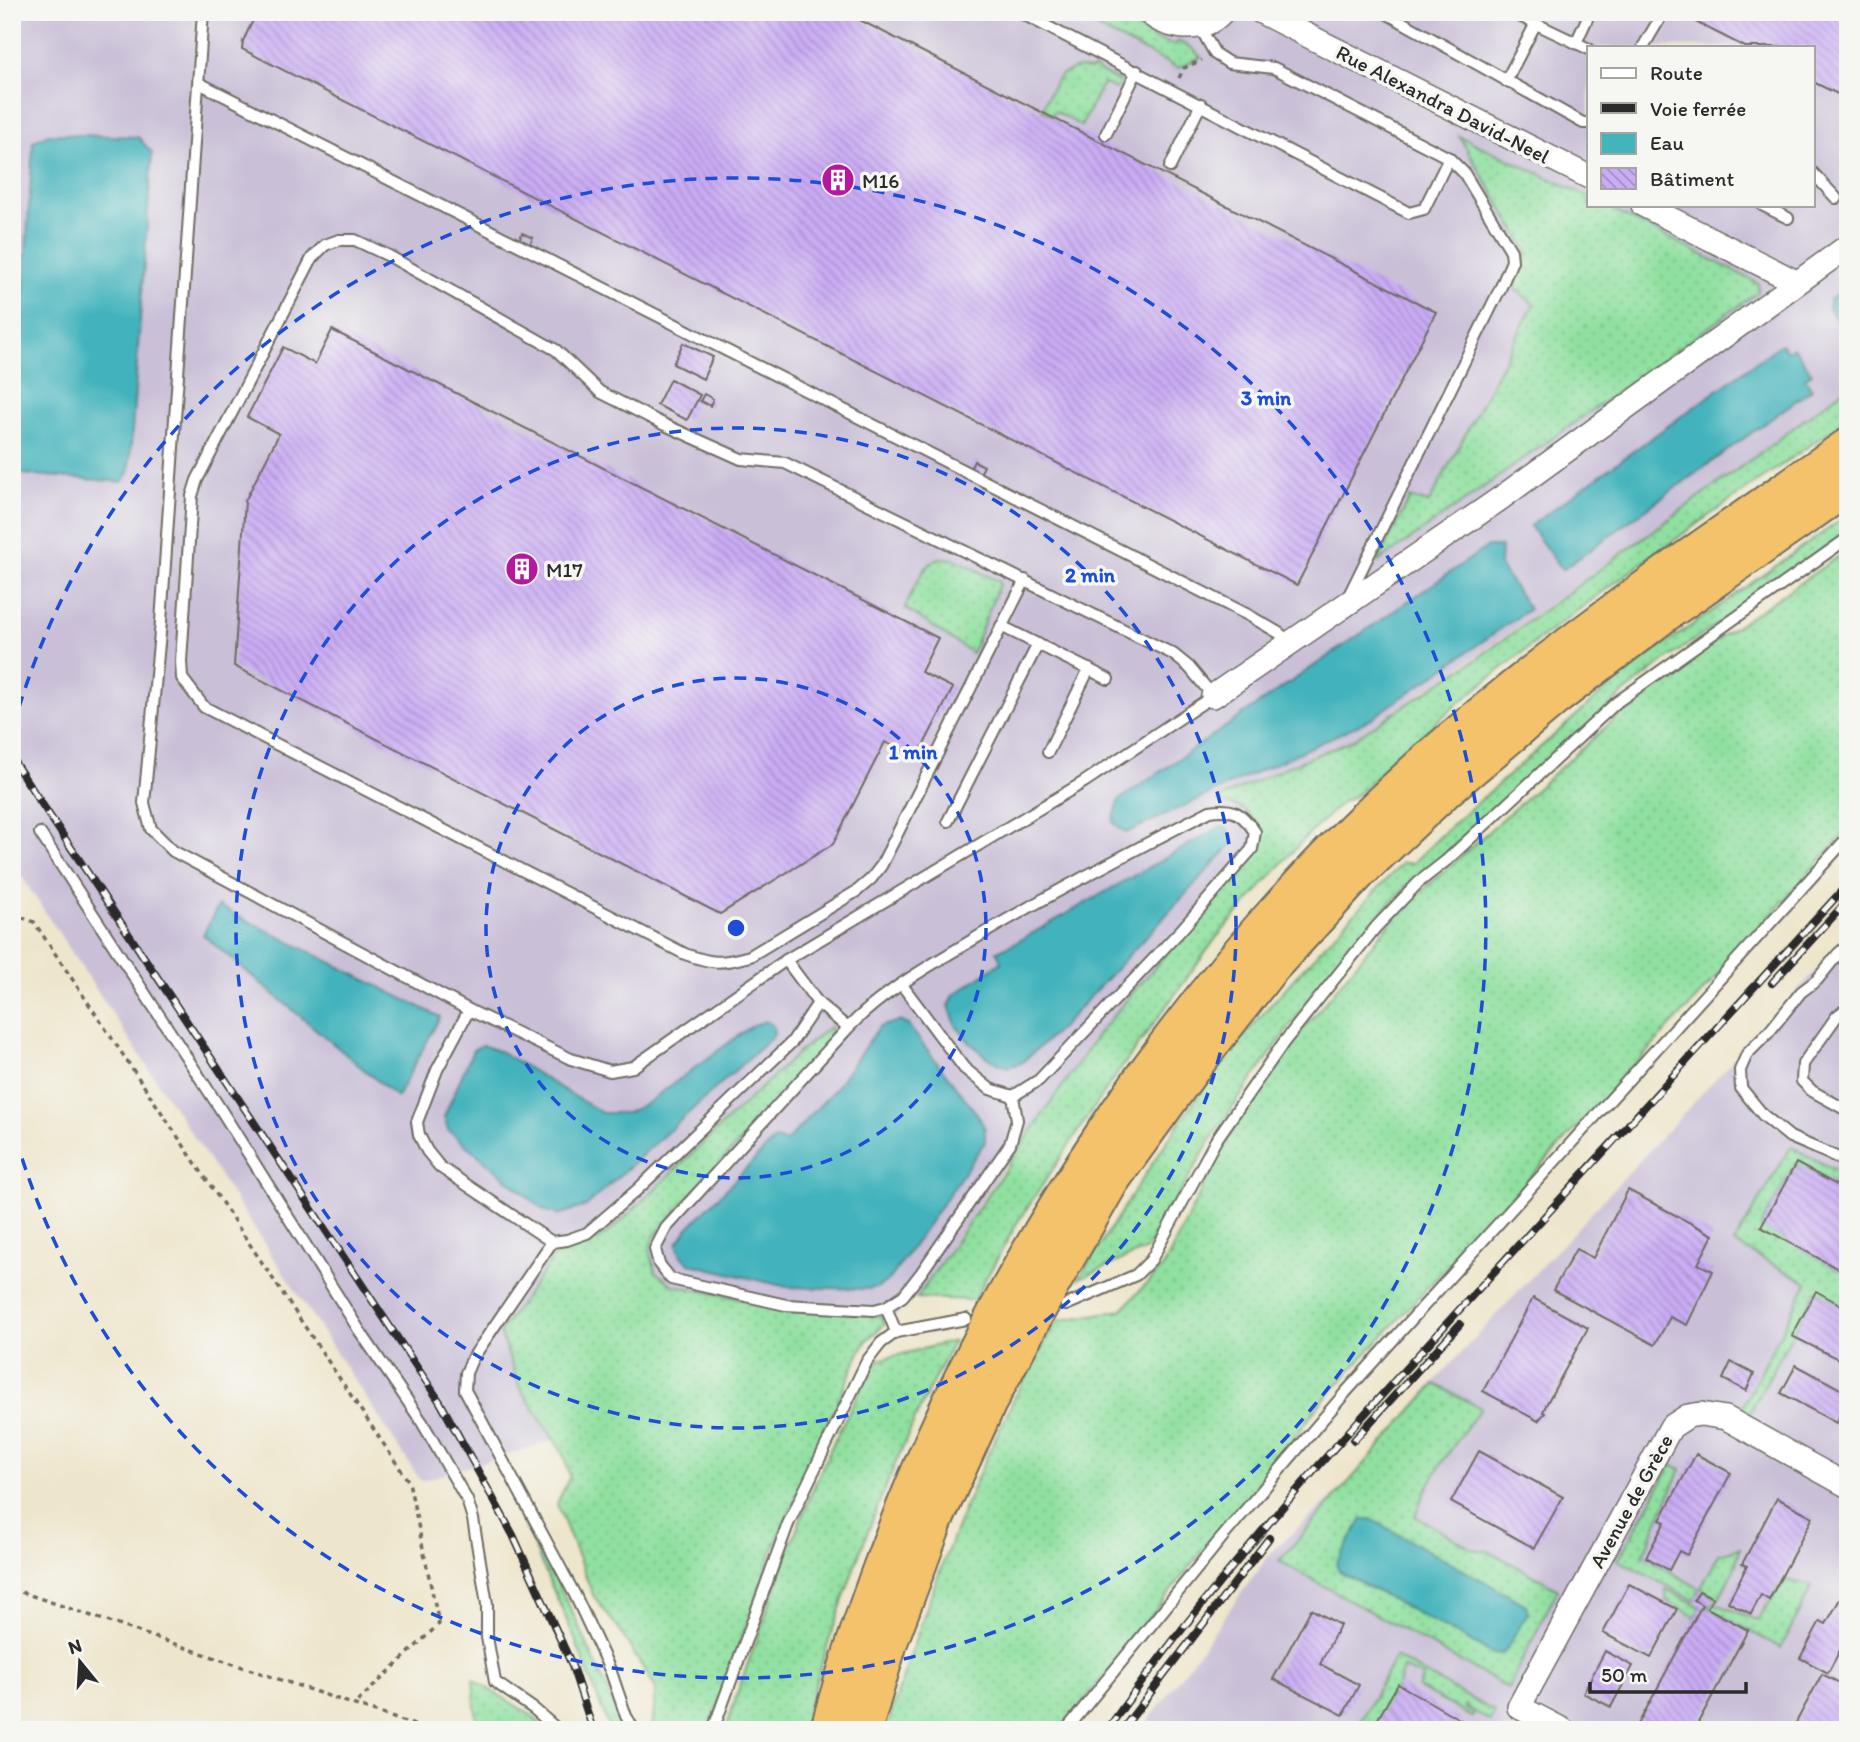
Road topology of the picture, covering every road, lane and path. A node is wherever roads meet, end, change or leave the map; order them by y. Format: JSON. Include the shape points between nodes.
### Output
{"nodes":[{"id":1,"x":204,"y":12,"type":"edge"},
{"id":2,"x":1020,"y":12,"type":"edge"},
{"id":3,"x":1148,"y":12,"type":"edge"},
{"id":4,"x":1222,"y":12,"type":"edge"},
{"id":5,"x":1261,"y":12,"type":"edge"},
{"id":6,"x":1384,"y":12,"type":"edge"},
{"id":7,"x":1511,"y":12,"type":"edge"},
{"id":8,"x":1590,"y":12,"type":"edge"},
{"id":9,"x":1663,"y":13,"type":"edge"},
{"id":10,"x":1535,"y":25,"type":"junction"},
{"id":11,"x":1200,"y":27,"type":"junction"},
{"id":12,"x":1576,"y":43,"type":"junction"},
{"id":13,"x":1644,"y":46,"type":"edge"},
{"id":14,"x":1587,"y":48,"type":"edge"},
{"id":15,"x":1215,"y":54,"type":"junction"},
{"id":16,"x":1137,"y":71,"type":"junction"},
{"id":17,"x":1506,"y":81,"type":"junction"},
{"id":18,"x":199,"y":83,"type":"junction"},
{"id":19,"x":1172,"y":89,"type":"junction"},
{"id":20,"x":1202,"y":104,"type":"junction"},
{"id":21,"x":1587,"y":123,"type":"edge"},
{"id":22,"x":1106,"y":134,"type":"dead end"},
{"id":23,"x":1449,"y":158,"type":"junction"},
{"id":24,"x":1170,"y":167,"type":"dead end"},
{"id":25,"x":1814,"y":174,"type":"edge"},
{"id":26,"x":1587,"y":176,"type":"edge"},
{"id":27,"x":1836,"y":198,"type":"dead end"},
{"id":28,"x":1645,"y":206,"type":"edge"},
{"id":29,"x":1764,"y":206,"type":"edge"},
{"id":30,"x":1788,"y":218,"type":"dead end"},
{"id":31,"x":1848,"y":246,"type":"edge"},
{"id":32,"x":1796,"y":282,"type":"junction"},
{"id":33,"x":1848,"y":447,"type":"edge"},
{"id":34,"x":1848,"y":485,"type":"edge"},
{"id":35,"x":1848,"y":538,"type":"edge"},
{"id":36,"x":1025,"y":580,"type":"junction"},
{"id":37,"x":1344,"y":606,"type":"junction"},
{"id":38,"x":1001,"y":626,"type":"junction"},
{"id":39,"x":1290,"y":643,"type":"junction"},
{"id":40,"x":1038,"y":644,"type":"junction"},
{"id":41,"x":1089,"y":669,"type":"junction"},
{"id":42,"x":1108,"y":679,"type":"dead end"},
{"id":43,"x":1213,"y":696,"type":"junction"},
{"id":44,"x":1048,"y":752,"type":"dead end"},
{"id":45,"x":948,"y":821,"type":"dead end"},
{"id":46,"x":40,"y":833,"type":"dead end"},
{"id":47,"x":1848,"y":837,"type":"edge"},
{"id":48,"x":12,"y":914,"type":"edge"},
{"id":49,"x":1848,"y":945,"type":"edge"},
{"id":50,"x":786,"y":960,"type":"junction"},
{"id":51,"x":902,"y":985,"type":"junction"},
{"id":52,"x":818,"y":1003,"type":"junction"},
{"id":53,"x":469,"y":1010,"type":"junction"},
{"id":54,"x":1847,"y":1012,"type":"edge"},
{"id":55,"x":848,"y":1028,"type":"junction"},
{"id":56,"x":1013,"y":1097,"type":"junction"},
{"id":57,"x":1848,"y":1111,"type":"edge"},
{"id":58,"x":1848,"y":1162,"type":"edge"},
{"id":59,"x":552,"y":1242,"type":"junction"},
{"id":60,"x":1066,"y":1306,"type":"dead end"},
{"id":61,"x":886,"y":1307,"type":"junction"},
{"id":62,"x":966,"y":1319,"type":"dead end"},
{"id":63,"x":896,"y":1332,"type":"junction"},
{"id":64,"x":1848,"y":1486,"type":"edge"},
{"id":65,"x":12,"y":1589,"type":"edge"},
{"id":66,"x":355,"y":1704,"type":"junction"},
{"id":67,"x":429,"y":1730,"type":"edge"},
{"id":68,"x":558,"y":1730,"type":"edge"},
{"id":69,"x":634,"y":1730,"type":"edge"},
{"id":70,"x":713,"y":1730,"type":"edge"},
{"id":71,"x":830,"y":1730,"type":"edge"},
{"id":72,"x":862,"y":1730,"type":"edge"},
{"id":73,"x":1066,"y":1730,"type":"edge"},
{"id":74,"x":1563,"y":1730,"type":"edge"}],
"edges":[{"from":1,"to":18,"type":"lane"},
{"from":2,"to":16,"type":"lane"},
{"from":3,"to":11,"type":"street","via":[[1171,26]]},
{"from":4,"to":11,"type":"street"},
{"from":5,"to":26,"type":"street","name":"Rue Alexandra David-Neel"},
{"from":6,"to":17,"type":"lane"},
{"from":7,"to":10,"type":"lane"},
{"from":8,"to":12,"type":"lane"},
{"from":9,"to":13,"type":"lane"},
{"from":10,"to":12,"type":"lane"},
{"from":10,"to":17,"type":"lane"},
{"from":11,"to":15,"type":"lane"},
{"from":12,"to":14,"type":"lane"},
{"from":15,"to":19,"type":"path","via":[[1184,68]]},
{"from":15,"to":23,"type":"lane","via":[[1229,63],[1274,68]]},
{"from":16,"to":19,"type":"lane"},
{"from":16,"to":22,"type":"lane"},
{"from":17,"to":21,"type":"lane"},
{"from":18,"to":39,"type":"lane","via":[[1248,615]]},
{"from":18,"to":53,"type":"lane","via":[[144,803],[151,829],[173,851]]},
{"from":19,"to":20,"type":"lane"},
{"from":20,"to":23,"type":"lane","via":[[1409,213],[1424,209]]},
{"from":20,"to":24,"type":"lane"},
{"from":23,"to":37,"type":"lane","via":[[1464,173],[1511,251],[1512,261]]},
{"from":25,"to":27,"type":"lane"},
{"from":28,"to":32,"type":"street"},
{"from":29,"to":30,"type":"lane"},
{"from":31,"to":32,"type":"street"},
{"from":32,"to":37,"type":"street","via":[[1501,498]]},
{"from":33,"to":71,"type":"highway","via":[[1573,642],[1422,767],[1335,849],[1245,949],[1166,1047],[1082,1170],[960,1384],[904,1508]]},
{"from":34,"to":72,"type":"highway","via":[[1664,613],[1554,697],[1446,788],[1358,871],[1268,969],[1110,1180],[987,1402],[934,1519],[887,1642]]},
{"from":35,"to":60,"type":"lane","via":[[1617,702],[1419,882],[1283,1042],[1216,1140],[1151,1260],[1136,1275]]},
{"from":36,"to":38,"type":"lane"},
{"from":36,"to":38,"type":"lane","via":[[785,463],[741,459],[665,425],[600,392],[556,350],[355,240],[339,240],[312,258],[197,480],[192,496],[181,661],[182,678],[204,707],[710,963],[750,956],[871,879]]},
{"from":36,"to":43,"type":"lane","via":[[1173,654]]},
{"from":37,"to":39,"type":"street"},
{"from":38,"to":40,"type":"lane"},
{"from":39,"to":43,"type":"street"},
{"from":40,"to":41,"type":"lane"},
{"from":40,"to":45,"type":"lane"},
{"from":41,"to":42,"type":"lane"},
{"from":41,"to":44,"type":"lane"},
{"from":43,"to":50,"type":"lane","via":[[1084,782]]},
{"from":46,"to":68,"type":"lane","via":[[422,1422],[467,1500],[473,1519],[495,1682]]},
{"from":47,"to":73,"type":"lane","via":[[1345,1393]]},
{"from":48,"to":66,"type":"path","via":[[34,922],[409,1482],[439,1624]]},
{"from":49,"to":58,"type":"lane","via":[[1747,1054],[1740,1070],[1741,1088],[1763,1115],[1790,1137]]},
{"from":50,"to":52,"type":"lane"},
{"from":50,"to":53,"type":"lane","via":[[633,1067],[610,1071],[571,1059]]},
{"from":51,"to":55,"type":"lane","via":[[866,1009]]},
{"from":51,"to":56,"type":"lane","via":[[964,1068],[990,1089]]},
{"from":51,"to":56,"type":"lane","via":[[1044,897],[1210,811],[1226,808],[1245,818],[1255,832],[1252,849],[1064,1055]]},
{"from":52,"to":55,"type":"lane"},
{"from":52,"to":59,"type":"lane","via":[[792,1042],[637,1190],[587,1233]]},
{"from":53,"to":59,"type":"lane","via":[[437,1070],[417,1122],[419,1135],[440,1167]]},
{"from":54,"to":57,"type":"lane","via":[[1837,1016],[1803,1064],[1802,1081]]},
{"from":55,"to":61,"type":"lane","via":[[666,1228],[655,1249],[659,1264],[671,1279],[786,1305]]},
{"from":56,"to":61,"type":"lane","via":[[1017,1119],[1010,1144],[921,1273],[903,1296]]},
{"from":59,"to":69,"type":"lane","via":[[472,1359],[465,1390],[575,1595]]},
{"from":61,"to":63,"type":"lane"},
{"from":62,"to":63,"type":"lane"},
{"from":63,"to":70,"type":"lane","via":[[867,1361],[788,1524]]},
{"from":64,"to":74,"type":"street","name":"Avenue de Grèce","via":[[1726,1418],[1701,1414],[1679,1419],[1663,1439],[1519,1707]]},
{"from":65,"to":66,"type":"path"},
{"from":66,"to":67,"type":"path"}]}
